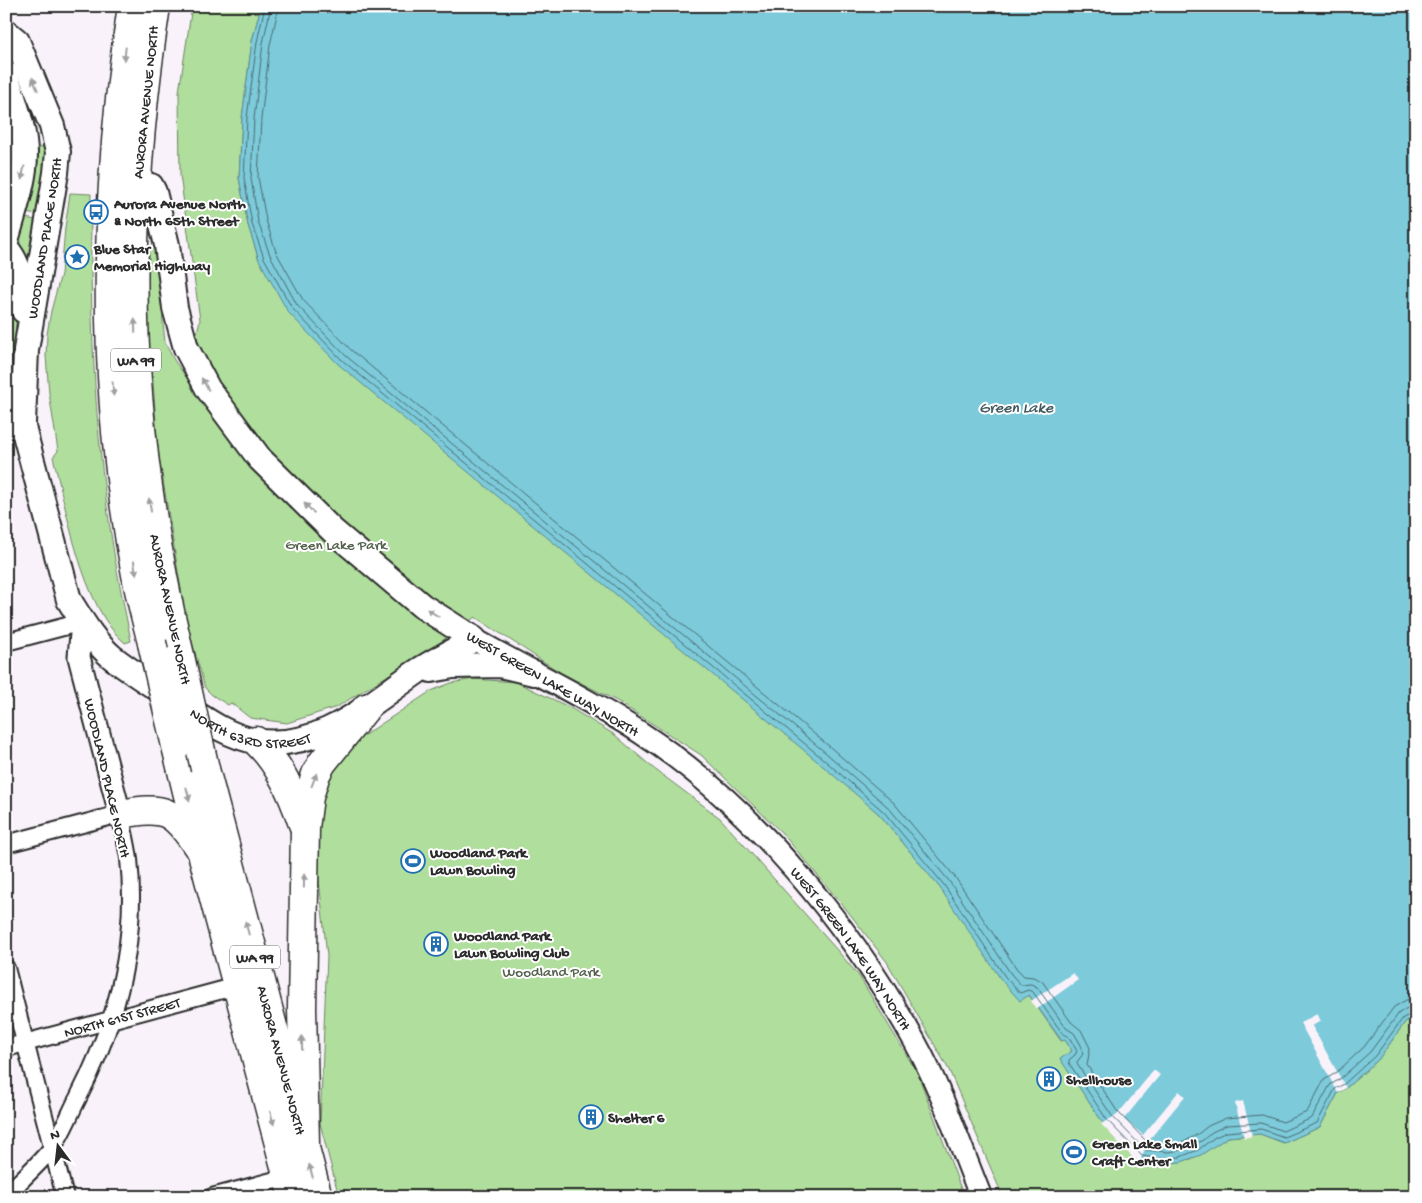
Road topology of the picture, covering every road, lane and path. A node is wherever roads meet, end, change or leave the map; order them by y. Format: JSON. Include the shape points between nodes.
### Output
{"nodes":[{"id":1,"x":132,"y":6,"type":"edge"},
{"id":2,"x":156,"y":6,"type":"edge"},
{"id":3,"x":6,"y":32,"type":"edge"},
{"id":4,"x":6,"y":74,"type":"edge"},
{"id":5,"x":52,"y":126,"type":"junction"},
{"id":6,"x":24,"y":139,"type":"junction"},
{"id":7,"x":136,"y":183,"type":"junction"},
{"id":8,"x":6,"y":242,"type":"edge"},
{"id":9,"x":6,"y":248,"type":"edge"},
{"id":10,"x":26,"y":350,"type":"junction"},
{"id":11,"x":6,"y":385,"type":"edge"},
{"id":12,"x":14,"y":429,"type":"edge"},
{"id":13,"x":82,"y":622,"type":"junction"},
{"id":14,"x":474,"y":640,"type":"junction"},
{"id":15,"x":6,"y":642,"type":"edge"},
{"id":16,"x":417,"y":672,"type":"junction"},
{"id":17,"x":534,"y":673,"type":"junction"},
{"id":18,"x":366,"y":708,"type":"junction"},
{"id":19,"x":256,"y":741,"type":"junction"},
{"id":20,"x":120,"y":814,"type":"junction"},
{"id":21,"x":305,"y":828,"type":"junction"},
{"id":22,"x":6,"y":844,"type":"edge"},
{"id":23,"x":202,"y":853,"type":"junction"},
{"id":24,"x":6,"y":968,"type":"edge"},
{"id":25,"x":237,"y":986,"type":"junction"},
{"id":26,"x":111,"y":1020,"type":"junction"},
{"id":27,"x":26,"y":1042,"type":"junction"},
{"id":28,"x":6,"y":1048,"type":"edge"},
{"id":29,"x":304,"y":1144,"type":"junction"},
{"id":30,"x":53,"y":1147,"type":"junction"},
{"id":31,"x":290,"y":1187,"type":"edge"},
{"id":32,"x":6,"y":1195,"type":"edge"},
{"id":33,"x":65,"y":1197,"type":"edge"},
{"id":34,"x":212,"y":1197,"type":"edge"},
{"id":35,"x":318,"y":1197,"type":"edge"},
{"id":36,"x":981,"y":1197,"type":"edge"}],
"edges":[{"from":1,"to":23,"type":"highway","name":"AURORA AVENUE NORTH","number":"WA 99","one_way":true,"bridge":true,"via":[[112,188],[109,289],[117,436],[137,581]]},
{"from":2,"to":7,"type":"highway","name":"AURORA AVENUE NORTH","number":"WA 99"},
{"from":5,"to":3,"type":"main road","name":"WOODLAND PLACE NORTH","one_way":true,"via":[[17,41]]},
{"from":4,"to":6,"type":"main road","name":"WOODLAND PLACE NORTH"},
{"from":5,"to":6,"type":"main road"},
{"from":5,"to":10,"type":"main road","name":"WOODLAND PLACE NORTH","via":[[58,160]]},
{"from":6,"to":8,"type":"main road","name":"WOODLAND PLACE NORTH","one_way":true,"via":[[24,169]]},
{"from":14,"to":7,"type":"main road","name":"WEST GREEN LAKE WAY NORTH","one_way":true,"via":[[422,606],[333,531],[260,459],[208,389],[186,348],[175,308],[167,245],[154,192],[151,186]]},
{"from":29,"to":7,"type":"highway","name":"AURORA AVENUE NORTH","number":"WA 99","one_way":true,"bridge":true,"via":[[205,769],[157,548],[141,427],[134,305]]},
{"from":9,"to":10,"type":"main road","via":[[17,264],[22,282]]},
{"from":10,"to":12,"type":"main road","name":"WOODLAND PLACE NORTH"},
{"from":11,"to":12,"type":"main road","name":"WOODLAND PLACE NORTH"},
{"from":12,"to":13,"type":"main road","name":"WOODLAND PLACE NORTH","via":[[68,600]]},
{"from":13,"to":15,"type":"street"},
{"from":13,"to":19,"type":"main road","name":"NORTH 63RD STREET","via":[[111,656],[216,726]]},
{"from":13,"to":20,"type":"street","name":"WOODLAND PLACE NORTH","via":[[79,657]]},
{"from":14,"to":16,"type":"main road","name":"NORTH 63RD STREET"},
{"from":14,"to":17,"type":"street","name":"WEST GREEN LAKE WAY NORTH"},
{"from":16,"to":17,"type":"main road","via":[[453,666],[500,665]]},
{"from":16,"to":18,"type":"main road","name":"NORTH 63RD STREET"},
{"from":17,"to":36,"type":"street","name":"WEST GREEN LAKE WAY NORTH","via":[[595,704],[695,772],[746,818],[793,869],[878,980],[916,1044]]},
{"from":18,"to":19,"type":"main road","name":"NORTH 63RD STREET","via":[[313,737],[283,742]]},
{"from":21,"to":18,"type":"highway","one_way":true,"via":[[316,774]]},
{"from":19,"to":21,"type":"highway","via":[[285,780]]},
{"from":20,"to":22,"type":"street"},
{"from":20,"to":23,"type":"highway","via":[[158,810],[176,820]]},
{"from":20,"to":26,"type":"street","name":"WOODLAND PLACE NORTH","via":[[129,859],[129,932],[122,982]]},
{"from":29,"to":21,"type":"highway","one_way":true,"via":[[301,1028]]},
{"from":23,"to":25,"type":"highway","name":"AURORA AVENUE NORTH","number":"WA 99"},
{"from":24,"to":27,"type":"street"},
{"from":25,"to":26,"type":"street","name":"NORTH 61ST STREET"},
{"from":25,"to":31,"type":"highway","name":"AURORA AVENUE NORTH","number":"WA 99","one_way":true},
{"from":26,"to":27,"type":"street","name":"NORTH 61ST STREET"},
{"from":26,"to":30,"type":"street","name":"WOODLAND PLACE NORTH","via":[[85,1084]]},
{"from":27,"to":28,"type":"street","name":"NORTH 61ST STREET"},
{"from":27,"to":30,"type":"street"},
{"from":35,"to":29,"type":"highway","name":"AURORA AVENUE NORTH","number":"WA 99","one_way":true},
{"from":30,"to":32,"type":"street","name":"WOODLAND PLACE NORTH"},
{"from":30,"to":33,"type":"street"},
{"from":31,"to":34,"type":"street"}]}
